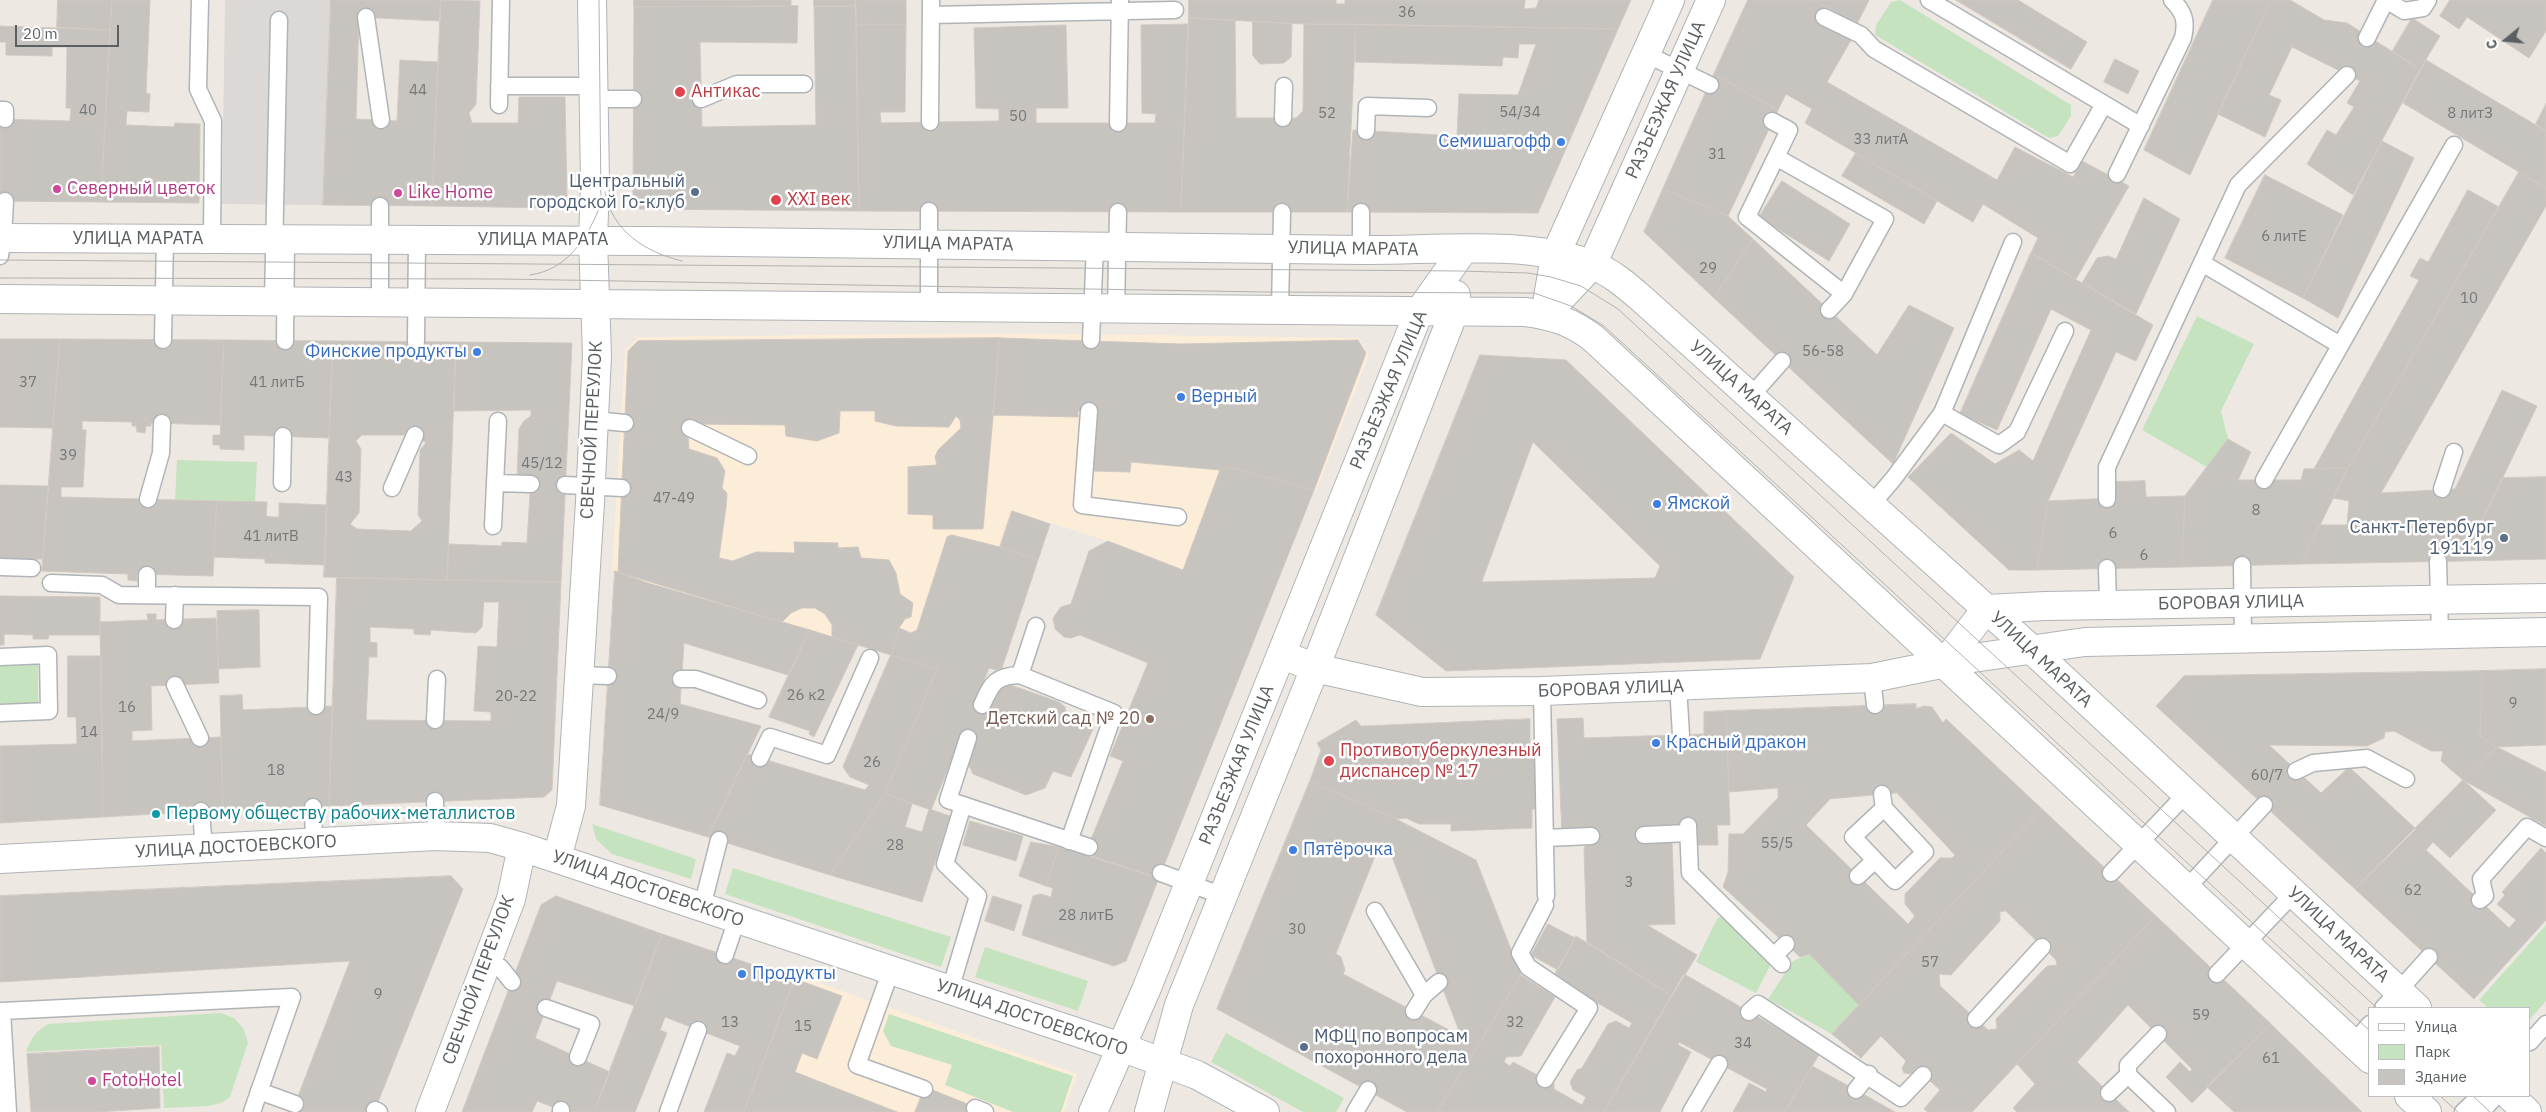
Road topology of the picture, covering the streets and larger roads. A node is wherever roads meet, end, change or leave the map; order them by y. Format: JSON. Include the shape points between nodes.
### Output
{"nodes":[{"id":1,"x":592,"y":0,"type":"edge"},
{"id":2,"x":1670,"y":0,"type":"edge"},
{"id":3,"x":1711,"y":0,"type":"edge"},
{"id":4,"x":593,"y":241,"type":"junction"},
{"id":5,"x":1,"y":244,"type":"edge"},
{"id":6,"x":1464,"y":250,"type":"junction"},
{"id":7,"x":1555,"y":256,"type":"junction"},
{"id":8,"x":1592,"y":265,"type":"junction"},
{"id":9,"x":0,"y":299,"type":"edge"},
{"id":10,"x":596,"y":303,"type":"junction"},
{"id":11,"x":1419,"y":312,"type":"junction"},
{"id":12,"x":1454,"y":312,"type":"junction"},
{"id":13,"x":1545,"y":315,"type":"junction"},
{"id":14,"x":2546,"y":598,"type":"edge"},
{"id":15,"x":1986,"y":609,"type":"junction"},
{"id":16,"x":2546,"y":632,"type":"edge"},
{"id":17,"x":2031,"y":649,"type":"junction"},
{"id":18,"x":1281,"y":654,"type":"junction"},
{"id":19,"x":1944,"y":664,"type":"junction"},
{"id":20,"x":1316,"y":668,"type":"junction"},
{"id":21,"x":522,"y":847,"type":"junction"},
{"id":22,"x":557,"y":858,"type":"junction"},
{"id":23,"x":0,"y":859,"type":"edge"},
{"id":24,"x":2400,"y":1002,"type":"edge"},
{"id":25,"x":2364,"y":1042,"type":"edge"},
{"id":26,"x":1121,"y":1047,"type":"junction"},
{"id":27,"x":1164,"y":1062,"type":"junction"},
{"id":28,"x":2410,"y":1097,"type":"edge"},
{"id":29,"x":2511,"y":1097,"type":"edge"},
{"id":30,"x":430,"y":1112,"type":"edge"},
{"id":31,"x":1094,"y":1112,"type":"edge"},
{"id":32,"x":1149,"y":1112,"type":"edge"},
{"id":33,"x":1265,"y":1112,"type":"edge"},
{"id":34,"x":2427,"y":1112,"type":"edge"},
{"id":35,"x":2527,"y":1112,"type":"edge"}],
"edges":[{"from":1,"to":4,"type":"street","name":"СВЕЧНОЙ ПЕРЕУЛОК"},
{"from":2,"to":7,"type":"street","name":"РАЗЪЕЗЖАЯ УЛИЦА"},
{"from":3,"to":8,"type":"street","name":"РАЗЪЕЗЖАЯ УЛИЦА"},
{"from":4,"to":5,"type":"street","name":"УЛИЦА МАРАТА","via":[[165,239]]},
{"from":4,"to":6,"type":"street","name":"УЛИЦА МАРАТА"},
{"from":4,"to":10,"type":"street","name":"СВЕЧНОЙ ПЕРЕУЛОК"},
{"from":6,"to":7,"type":"street","name":"УЛИЦА МАРАТА"},
{"from":6,"to":11,"type":"street","name":"РАЗЪЕЗЖАЯ УЛИЦА"},
{"from":6,"to":12,"type":"street","name":"РАЗЪЕЗЖАЯ УЛИЦА"},
{"from":7,"to":8,"type":"street","name":"УЛИЦА МАРАТА"},
{"from":7,"to":13,"type":"street","name":"РАЗЪЕЗЖАЯ УЛИЦА"},
{"from":8,"to":13,"type":"street","name":"РАЗЪЕЗЖАЯ УЛИЦА"},
{"from":8,"to":15,"type":"street","name":"УЛИЦА МАРАТА","via":[[1631,289]]},
{"from":9,"to":10,"type":"street"},
{"from":10,"to":11,"type":"street"},
{"from":10,"to":22,"type":"street","name":"СВЕЧНОЙ ПЕРЕУЛОК","via":[[594,420],[578,485],[579,675],[571,806]]},
{"from":11,"to":12,"type":"street"},
{"from":11,"to":18,"type":"street","name":"РАЗЪЕЗЖАЯ УЛИЦА"},
{"from":12,"to":13,"type":"street"},
{"from":12,"to":20,"type":"street","name":"РАЗЪЕЗЖАЯ УЛИЦА"},
{"from":13,"to":19,"type":"street","via":[[1573,325],[1594,339]]},
{"from":14,"to":15,"type":"street","name":"БОРОВАЯ УЛИЦА"},
{"from":15,"to":17,"type":"street","name":"УЛИЦА МАРАТА"},
{"from":15,"to":19,"type":"street"},
{"from":16,"to":17,"type":"street","name":"БОРОВАЯ УЛИЦА","via":[[2085,642]]},
{"from":17,"to":19,"type":"street","name":"БОРОВАЯ УЛИЦА"},
{"from":17,"to":24,"type":"street","name":"УЛИЦА МАРАТА","via":[[2293,894]]},
{"from":18,"to":20,"type":"street","name":"БОРОВАЯ УЛИЦА"},
{"from":18,"to":26,"type":"street","name":"РАЗЪЕЗЖАЯ УЛИЦА"},
{"from":19,"to":20,"type":"street","name":"БОРОВАЯ УЛИЦА","via":[[1872,678],[1542,691],[1422,692]]},
{"from":19,"to":25,"type":"street","via":[[2245,944]]},
{"from":20,"to":27,"type":"street","name":"РАЗЪЕЗЖАЯ УЛИЦА","via":[[1179,1005]]},
{"from":21,"to":22,"type":"street","name":"УЛИЦА ДОСТОЕВСКОГО"},
{"from":21,"to":23,"type":"street","name":"УЛИЦА ДОСТОЕВСКОГО","via":[[490,838],[436,836]]},
{"from":21,"to":30,"type":"street","name":"СВЕЧНОЙ ПЕРЕУЛОК","via":[[511,899]]},
{"from":22,"to":26,"type":"street","name":"УЛИЦА ДОСТОЕВСКОГО"},
{"from":26,"to":27,"type":"street","name":"УЛИЦА ДОСТОЕВСКОГО"},
{"from":26,"to":31,"type":"street","name":"РАЗЪЕЗЖАЯ УЛИЦА"},
{"from":27,"to":32,"type":"street","name":"РАЗЪЕЗЖАЯ УЛИЦА"},
{"from":27,"to":33,"type":"street","name":"УЛИЦА ДОСТОЕВСКОГО","via":[[1197,1075]]},
{"from":28,"to":34,"type":"street"},
{"from":29,"to":35,"type":"street"}]}
